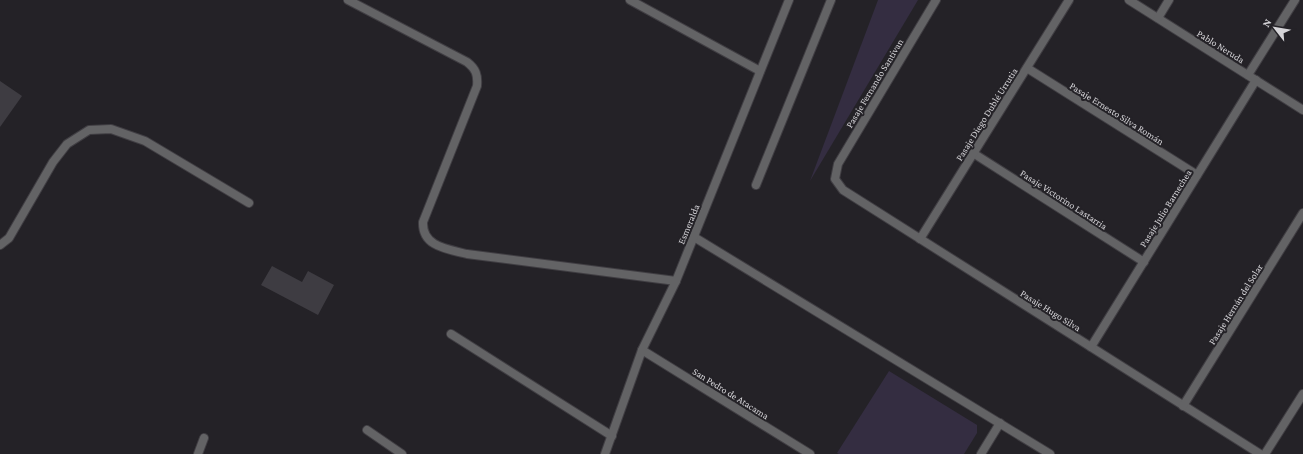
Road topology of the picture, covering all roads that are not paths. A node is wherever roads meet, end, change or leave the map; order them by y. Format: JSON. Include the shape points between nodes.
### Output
{"nodes":[{"id":1,"x":348,"y":0,"type":"edge"},
{"id":2,"x":630,"y":0,"type":"edge"},
{"id":3,"x":789,"y":0,"type":"edge"},
{"id":4,"x":831,"y":0,"type":"edge"},
{"id":5,"x":936,"y":0,"type":"edge"},
{"id":6,"x":1069,"y":0,"type":"edge"},
{"id":7,"x":1129,"y":0,"type":"edge"},
{"id":8,"x":1169,"y":0,"type":"edge"},
{"id":9,"x":1295,"y":0,"type":"edge"},
{"id":10,"x":1158,"y":18,"type":"junction"},
{"id":11,"x":1027,"y":68,"type":"junction"},
{"id":12,"x":760,"y":71,"type":"junction"},
{"id":13,"x":1248,"y":75,"type":"junction"},
{"id":14,"x":1256,"y":80,"type":"junction"},
{"id":15,"x":1303,"y":110,"type":"edge"},
{"id":16,"x":973,"y":153,"type":"junction"},
{"id":17,"x":1197,"y":175,"type":"junction"},
{"id":18,"x":836,"y":179,"type":"joint"},
{"id":19,"x":756,"y":185,"type":"dead end"},
{"id":20,"x":249,"y":203,"type":"dead end"},
{"id":21,"x":1303,"y":213,"type":"edge"},
{"id":22,"x":694,"y":238,"type":"junction"},
{"id":23,"x":920,"y":239,"type":"junction"},
{"id":24,"x":0,"y":245,"type":"edge"},
{"id":25,"x":1144,"y":262,"type":"junction"},
{"id":26,"x":676,"y":281,"type":"junction"},
{"id":27,"x":451,"y":334,"type":"dead end"},
{"id":28,"x":1091,"y":347,"type":"junction"},
{"id":29,"x":642,"y":350,"type":"junction"},
{"id":30,"x":1303,"y":394,"type":"edge"},
{"id":31,"x":1183,"y":406,"type":"junction"},
{"id":32,"x":1000,"y":424,"type":"junction"},
{"id":33,"x":366,"y":430,"type":"dead end"},
{"id":34,"x":612,"y":436,"type":"junction"},
{"id":35,"x":204,"y":438,"type":"dead end"},
{"id":36,"x":198,"y":454,"type":"edge"},
{"id":37,"x":402,"y":454,"type":"edge"},
{"id":38,"x":605,"y":454,"type":"edge"},
{"id":39,"x":810,"y":454,"type":"edge"},
{"id":40,"x":981,"y":454,"type":"edge"},
{"id":41,"x":1050,"y":454,"type":"edge"},
{"id":42,"x":1260,"y":454,"type":"edge"},
{"id":43,"x":1265,"y":454,"type":"edge"}],
"edges":[{"from":1,"to":26,"type":"street","via":[[467,62],[476,72],[477,86],[423,222],[425,236],[442,247],[467,254]]},
{"from":2,"to":12,"type":"street"},
{"from":3,"to":12,"type":"street","name":"Esmeralda"},
{"from":4,"to":19,"type":"street"},
{"from":5,"to":18,"type":"street","name":"Pasaje Fernando Santivan","via":[[838,164]]},
{"from":6,"to":11,"type":"street","name":"Pasaje Diego Dublé Urrutia"},
{"from":7,"to":10,"type":"street","name":"Pablo Neruda"},
{"from":8,"to":10,"type":"street"},
{"from":9,"to":13,"type":"street"},
{"from":10,"to":13,"type":"street","name":"Pablo Neruda"},
{"from":11,"to":16,"type":"street","name":"Pasaje Diego Dublé Urrutia"},
{"from":11,"to":17,"type":"street","name":"Pasaje Ernesto Silva Román"},
{"from":12,"to":22,"type":"street","name":"Esmeralda"},
{"from":13,"to":14,"type":"street","name":"Pablo Neruda"},
{"from":14,"to":15,"type":"street","name":"Pablo Neruda"},
{"from":14,"to":17,"type":"street","name":"Pasaje Julio Barnechea"},
{"from":16,"to":23,"type":"street","name":"Pasaje Diego Dublé Urrutia"},
{"from":16,"to":25,"type":"street","name":"Pasaje Victorino Lastarria"},
{"from":17,"to":25,"type":"street","name":"Pasaje Julio Barnechea"},
{"from":18,"to":23,"type":"street","name":"Pasaje Hugo Silva","via":[[843,190]]},
{"from":20,"to":24,"type":"street","via":[[145,141],[111,129],[89,130],[66,144],[9,238]]},
{"from":21,"to":31,"type":"street","name":"Pasaje Hernán del Solar"},
{"from":22,"to":26,"type":"street","name":"Esmeralda"},
{"from":22,"to":32,"type":"street"},
{"from":23,"to":28,"type":"street","name":"Pasaje Hugo Silva"},
{"from":25,"to":28,"type":"street","name":"Pasaje Julio Barnechea"},
{"from":26,"to":29,"type":"street","name":"Esmeralda"},
{"from":27,"to":34,"type":"street"},
{"from":28,"to":31,"type":"street","name":"Pasaje Hugo Silva"},
{"from":29,"to":34,"type":"street","name":"Esmeralda"},
{"from":29,"to":39,"type":"street","name":"San Pedro de Atacama"},
{"from":30,"to":43,"type":"street"},
{"from":31,"to":42,"type":"street","name":"Pasaje Hugo Silva"},
{"from":32,"to":40,"type":"street"},
{"from":32,"to":41,"type":"street"},
{"from":33,"to":37,"type":"street"},
{"from":34,"to":38,"type":"street","name":"Esmeralda"},
{"from":35,"to":36,"type":"street"}]}
